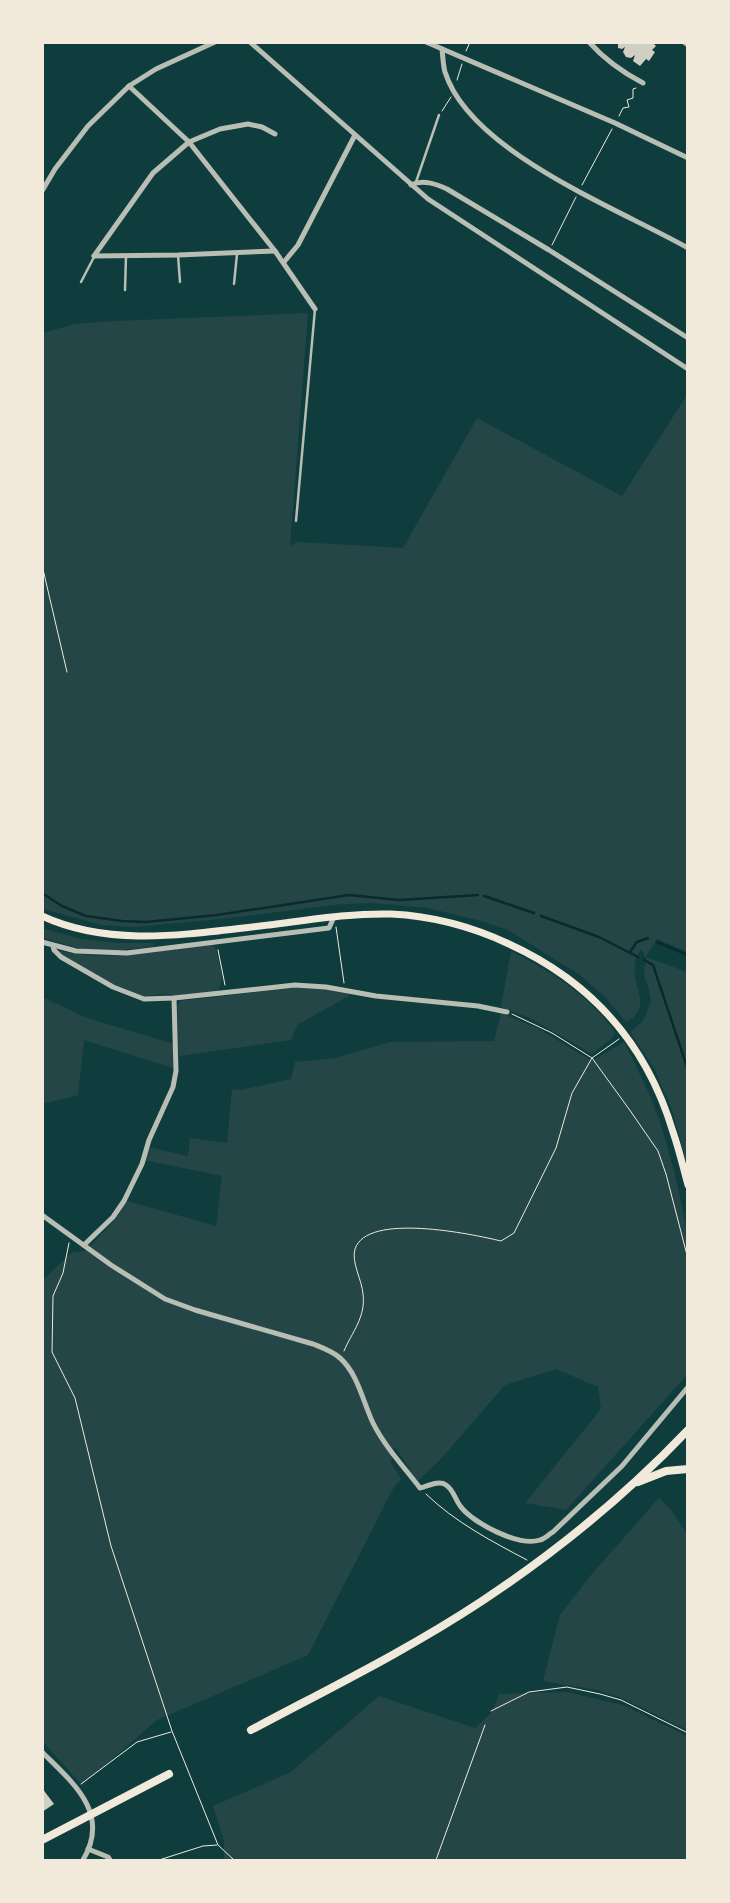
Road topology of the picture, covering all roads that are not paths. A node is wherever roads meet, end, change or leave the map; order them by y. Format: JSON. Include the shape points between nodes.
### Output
{"nodes":[{"id":1,"x":215,"y":42,"type":"edge"},
{"id":2,"x":250,"y":42,"type":"edge"},
{"id":3,"x":426,"y":42,"type":"edge"},
{"id":4,"x":589,"y":42,"type":"edge"},
{"id":5,"x":684,"y":42,"type":"edge"},
{"id":6,"x":688,"y":45,"type":"edge"},
{"id":7,"x":442,"y":50,"type":"junction"},
{"id":8,"x":643,"y":83,"type":"road end"},
{"id":9,"x":129,"y":86,"type":"junction"},
{"id":10,"x":439,"y":115,"type":"road end"},
{"id":11,"x":275,"y":134,"type":"dead end"},
{"id":12,"x":354,"y":135,"type":"junction"},
{"id":13,"x":189,"y":142,"type":"junction"},
{"id":14,"x":688,"y":158,"type":"edge"},
{"id":15,"x":413,"y":184,"type":"junction"},
{"id":16,"x":42,"y":191,"type":"edge"},
{"id":17,"x":688,"y":248,"type":"edge"},
{"id":18,"x":275,"y":250,"type":"junction"},
{"id":19,"x":238,"y":252,"type":"junction"},
{"id":20,"x":178,"y":255,"type":"junction"},
{"id":21,"x":94,"y":256,"type":"junction"},
{"id":22,"x":126,"y":256,"type":"junction"},
{"id":23,"x":284,"y":262,"type":"junction"},
{"id":24,"x":81,"y":282,"type":"dead end"},
{"id":25,"x":180,"y":282,"type":"dead end"},
{"id":26,"x":234,"y":284,"type":"dead end"},
{"id":27,"x":125,"y":290,"type":"dead end"},
{"id":28,"x":315,"y":309,"type":"joint"},
{"id":29,"x":688,"y":338,"type":"edge"},
{"id":30,"x":688,"y":369,"type":"edge"},
{"id":31,"x":296,"y":521,"type":"dead end"},
{"id":32,"x":42,"y":916,"type":"edge"},
{"id":33,"x":334,"y":917,"type":"junction"},
{"id":34,"x":42,"y":942,"type":"edge"},
{"id":35,"x":53,"y":946,"type":"junction"},
{"id":36,"x":174,"y":998,"type":"junction"},
{"id":37,"x":507,"y":1012,"type":"road end"},
{"id":38,"x":688,"y":1185,"type":"edge"},
{"id":39,"x":42,"y":1215,"type":"edge"},
{"id":40,"x":84,"y":1245,"type":"junction"},
{"id":41,"x":688,"y":1387,"type":"edge"},
{"id":42,"x":688,"y":1430,"type":"edge"},
{"id":43,"x":688,"y":1469,"type":"edge"},
{"id":44,"x":634,"y":1483,"type":"junction"},
{"id":45,"x":251,"y":1730,"type":"dead end"},
{"id":46,"x":42,"y":1752,"type":"edge"},
{"id":47,"x":169,"y":1774,"type":"dead end"},
{"id":48,"x":42,"y":1840,"type":"edge"},
{"id":49,"x":89,"y":1847,"type":"junction"},
{"id":50,"x":83,"y":1860,"type":"edge"},
{"id":51,"x":110,"y":1860,"type":"edge"}],
"edges":[{"from":1,"to":9,"type":"street"},
{"from":2,"to":12,"type":"street"},
{"from":3,"to":7,"type":"street"},
{"from":4,"to":8,"type":"street","via":[[604,59]]},
{"from":5,"to":6,"type":"street"},
{"from":7,"to":14,"type":"street","via":[[615,123]]},
{"from":7,"to":17,"type":"street","via":[[445,72],[464,107],[510,150],[578,192]]},
{"from":9,"to":13,"type":"street"},
{"from":9,"to":16,"type":"street","via":[[88,126]]},
{"from":10,"to":15,"type":"lane"},
{"from":11,"to":13,"type":"street","via":[[248,124],[220,129]]},
{"from":12,"to":15,"type":"street"},
{"from":12,"to":23,"type":"street","via":[[302,238]]},
{"from":13,"to":18,"type":"street"},
{"from":13,"to":21,"type":"street","via":[[153,173]]},
{"from":15,"to":29,"type":"street","via":[[432,183],[447,189]]},
{"from":15,"to":30,"type":"street","via":[[428,199]]},
{"from":18,"to":19,"type":"street"},
{"from":18,"to":23,"type":"street"},
{"from":19,"to":20,"type":"street"},
{"from":19,"to":26,"type":"lane"},
{"from":20,"to":22,"type":"street"},
{"from":20,"to":25,"type":"lane"},
{"from":21,"to":22,"type":"street"},
{"from":21,"to":24,"type":"lane"},
{"from":22,"to":27,"type":"lane"},
{"from":23,"to":28,"type":"street"},
{"from":28,"to":31,"type":"lane"},
{"from":32,"to":33,"type":"main road","via":[[92,932],[164,936]]},
{"from":33,"to":35,"type":"street","via":[[329,928],[127,953],[76,951]]},
{"from":33,"to":38,"type":"main road","via":[[391,914],[472,929],[538,958],[576,983],[625,1034],[659,1095]]},
{"from":34,"to":35,"type":"street"},
{"from":35,"to":36,"type":"street","via":[[61,957],[127,993],[144,999]]},
{"from":36,"to":37,"type":"street","via":[[295,985]]},
{"from":36,"to":40,"type":"street","via":[[176,1072],[173,1087],[124,1201],[113,1217]]},
{"from":39,"to":40,"type":"street"},
{"from":40,"to":41,"type":"street","via":[[165,1299],[330,1351],[352,1373],[373,1423],[420,1488],[445,1484],[473,1520],[520,1540],[540,1540],[554,1532],[622,1466]]},
{"from":42,"to":44,"type":"highway"},
{"from":43,"to":44,"type":"highway","via":[[666,1471]]},
{"from":44,"to":45,"type":"highway","via":[[522,1574],[440,1627]]},
{"from":46,"to":49,"type":"street","via":[[86,1800],[91,1814]]},
{"from":47,"to":48,"type":"highway"},
{"from":49,"to":50,"type":"street"},
{"from":49,"to":51,"type":"street"}]}
